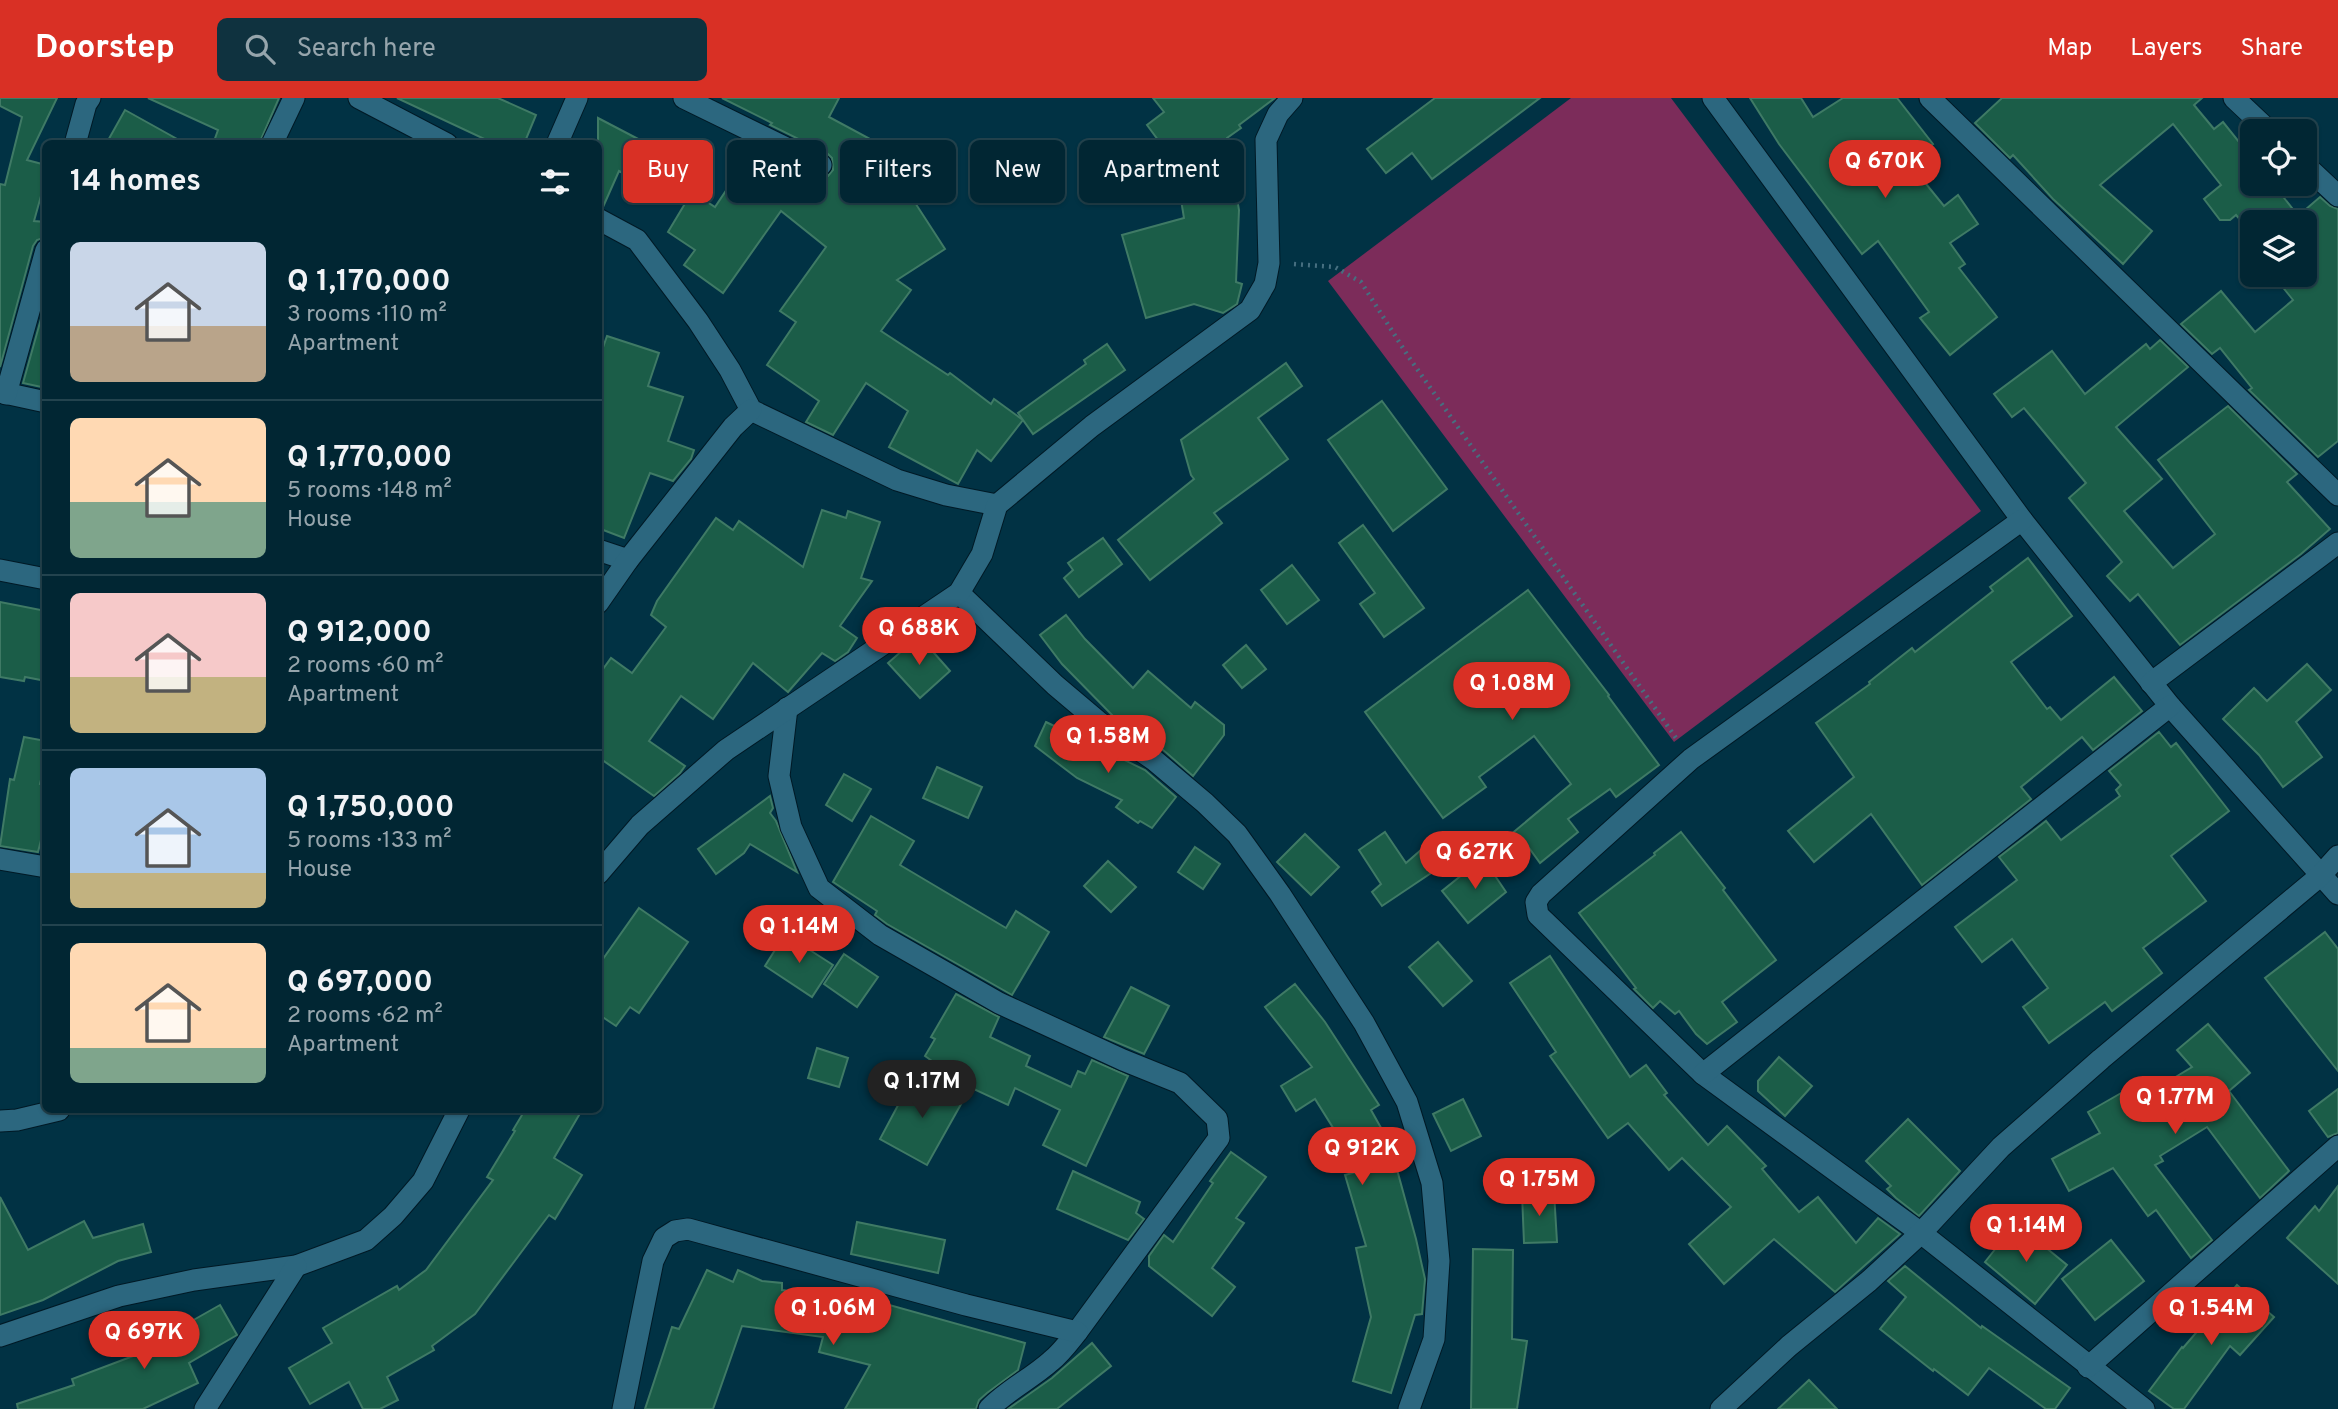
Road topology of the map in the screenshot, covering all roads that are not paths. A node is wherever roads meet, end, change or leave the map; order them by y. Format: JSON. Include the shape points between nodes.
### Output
{"nodes":[{"id":1,"x":90,"y":98,"type":"edge"},
{"id":2,"x":293,"y":98,"type":"edge"},
{"id":3,"x":359,"y":98,"type":"edge"},
{"id":4,"x":577,"y":98,"type":"edge"},
{"id":5,"x":684,"y":98,"type":"edge"},
{"id":6,"x":1292,"y":98,"type":"edge"},
{"id":7,"x":1713,"y":98,"type":"edge"},
{"id":8,"x":1930,"y":98,"type":"edge"},
{"id":9,"x":2234,"y":98,"type":"edge"},
{"id":10,"x":2256,"y":119,"type":"edge"},
{"id":11,"x":76,"y":140,"type":"edge"},
{"id":12,"x":274,"y":140,"type":"edge"},
{"id":13,"x":439,"y":140,"type":"edge"},
{"id":14,"x":559,"y":140,"type":"edge"},
{"id":15,"x":770,"y":140,"type":"edge"},
{"id":16,"x":2317,"y":177,"type":"edge"},
{"id":17,"x":2338,"y":197,"type":"edge"},
{"id":18,"x":602,"y":221,"type":"edge"},
{"id":19,"x":42,"y":263,"type":"edge"},
{"id":20,"x":3,"y":393,"type":"edge"},
{"id":21,"x":42,"y":401,"type":"edge"},
{"id":22,"x":751,"y":410,"type":"junction"},
{"id":23,"x":2338,"y":495,"type":"edge"},
{"id":24,"x":997,"y":505,"type":"junction"},
{"id":25,"x":2022,"y":520,"type":"junction"},
{"id":26,"x":2338,"y":543,"type":"edge"},
{"id":27,"x":602,"y":552,"type":"edge"},
{"id":28,"x":628,"y":560,"type":"junction"},
{"id":29,"x":0,"y":570,"type":"edge"},
{"id":30,"x":42,"y":578,"type":"edge"},
{"id":31,"x":959,"y":593,"type":"junction"},
{"id":32,"x":602,"y":597,"type":"edge"},
{"id":33,"x":2151,"y":683,"type":"junction"},
{"id":34,"x":2170,"y":706,"type":"junction"},
{"id":35,"x":787,"y":708,"type":"junction"},
{"id":36,"x":2338,"y":856,"type":"edge"},
{"id":37,"x":0,"y":859,"type":"edge"},
{"id":38,"x":42,"y":866,"type":"edge"},
{"id":39,"x":602,"y":869,"type":"edge"},
{"id":40,"x":2320,"y":876,"type":"junction"},
{"id":41,"x":2338,"y":894,"type":"edge"},
{"id":42,"x":1703,"y":1074,"type":"junction"},
{"id":43,"x":46,"y":1113,"type":"edge"},
{"id":44,"x":457,"y":1113,"type":"edge"},
{"id":45,"x":0,"y":1121,"type":"edge"},
{"id":46,"x":2338,"y":1146,"type":"edge"},
{"id":47,"x":1921,"y":1233,"type":"junction"},
{"id":48,"x":296,"y":1266,"type":"junction"},
{"id":49,"x":1077,"y":1332,"type":"junction"},
{"id":50,"x":0,"y":1336,"type":"edge"},
{"id":51,"x":2088,"y":1367,"type":"junction"},
{"id":52,"x":205,"y":1409,"type":"edge"},
{"id":53,"x":622,"y":1409,"type":"edge"},
{"id":54,"x":989,"y":1409,"type":"edge"},
{"id":55,"x":1409,"y":1409,"type":"edge"},
{"id":56,"x":1721,"y":1409,"type":"edge"},
{"id":57,"x":2144,"y":1409,"type":"edge"}],
"edges":[{"from":1,"to":11,"type":"street"},
{"from":2,"to":12,"type":"street"},
{"from":3,"to":13,"type":"street"},
{"from":4,"to":14,"type":"street"},
{"from":5,"to":15,"type":"street"},
{"from":6,"to":24,"type":"street","via":[[1266,140],[1269,263],[1265,284],[1250,310],[1092,426]]},
{"from":7,"to":25,"type":"street"},
{"from":8,"to":23,"type":"street"},
{"from":9,"to":10,"type":"street"},
{"from":16,"to":17,"type":"street"},
{"from":18,"to":22,"type":"street","via":[[637,240],[704,331]]},
{"from":19,"to":20,"type":"street"},
{"from":20,"to":21,"type":"street"},
{"from":22,"to":24,"type":"street","via":[[897,480]]},
{"from":22,"to":28,"type":"street"},
{"from":24,"to":31,"type":"street","via":[[982,554]]},
{"from":25,"to":33,"type":"street"},
{"from":25,"to":42,"type":"street","via":[[1692,759],[1536,902],[1538,915]]},
{"from":26,"to":33,"type":"street"},
{"from":27,"to":28,"type":"street"},
{"from":28,"to":32,"type":"street"},
{"from":29,"to":30,"type":"street"},
{"from":31,"to":35,"type":"street"},
{"from":31,"to":55,"type":"street","via":[[1055,685],[1154,760],[1237,834],[1364,1023],[1407,1102],[1432,1183],[1439,1261],[1434,1339]]},
{"from":33,"to":34,"type":"street"},
{"from":34,"to":40,"type":"street"},
{"from":34,"to":42,"type":"street"},
{"from":35,"to":39,"type":"street","via":[[726,750],[640,825]]},
{"from":35,"to":49,"type":"street","via":[[779,776],[791,827],[820,888],[880,935],[999,1003],[1180,1083],[1217,1119],[1219,1138]]},
{"from":36,"to":40,"type":"street"},
{"from":37,"to":38,"type":"street"},
{"from":40,"to":41,"type":"street"},
{"from":40,"to":47,"type":"street","via":[[2011,1139]]},
{"from":42,"to":47,"type":"street"},
{"from":43,"to":45,"type":"street"},
{"from":44,"to":48,"type":"street","via":[[423,1181],[393,1216],[366,1240]]},
{"from":46,"to":51,"type":"street"},
{"from":47,"to":51,"type":"street"},
{"from":47,"to":56,"type":"street"},
{"from":48,"to":50,"type":"street","via":[[119,1296]]},
{"from":48,"to":52,"type":"street"},
{"from":49,"to":53,"type":"street","via":[[688,1229],[675,1231],[664,1238],[653,1261]]},
{"from":49,"to":54,"type":"street","via":[[1052,1361]]},
{"from":51,"to":57,"type":"street"}]}
